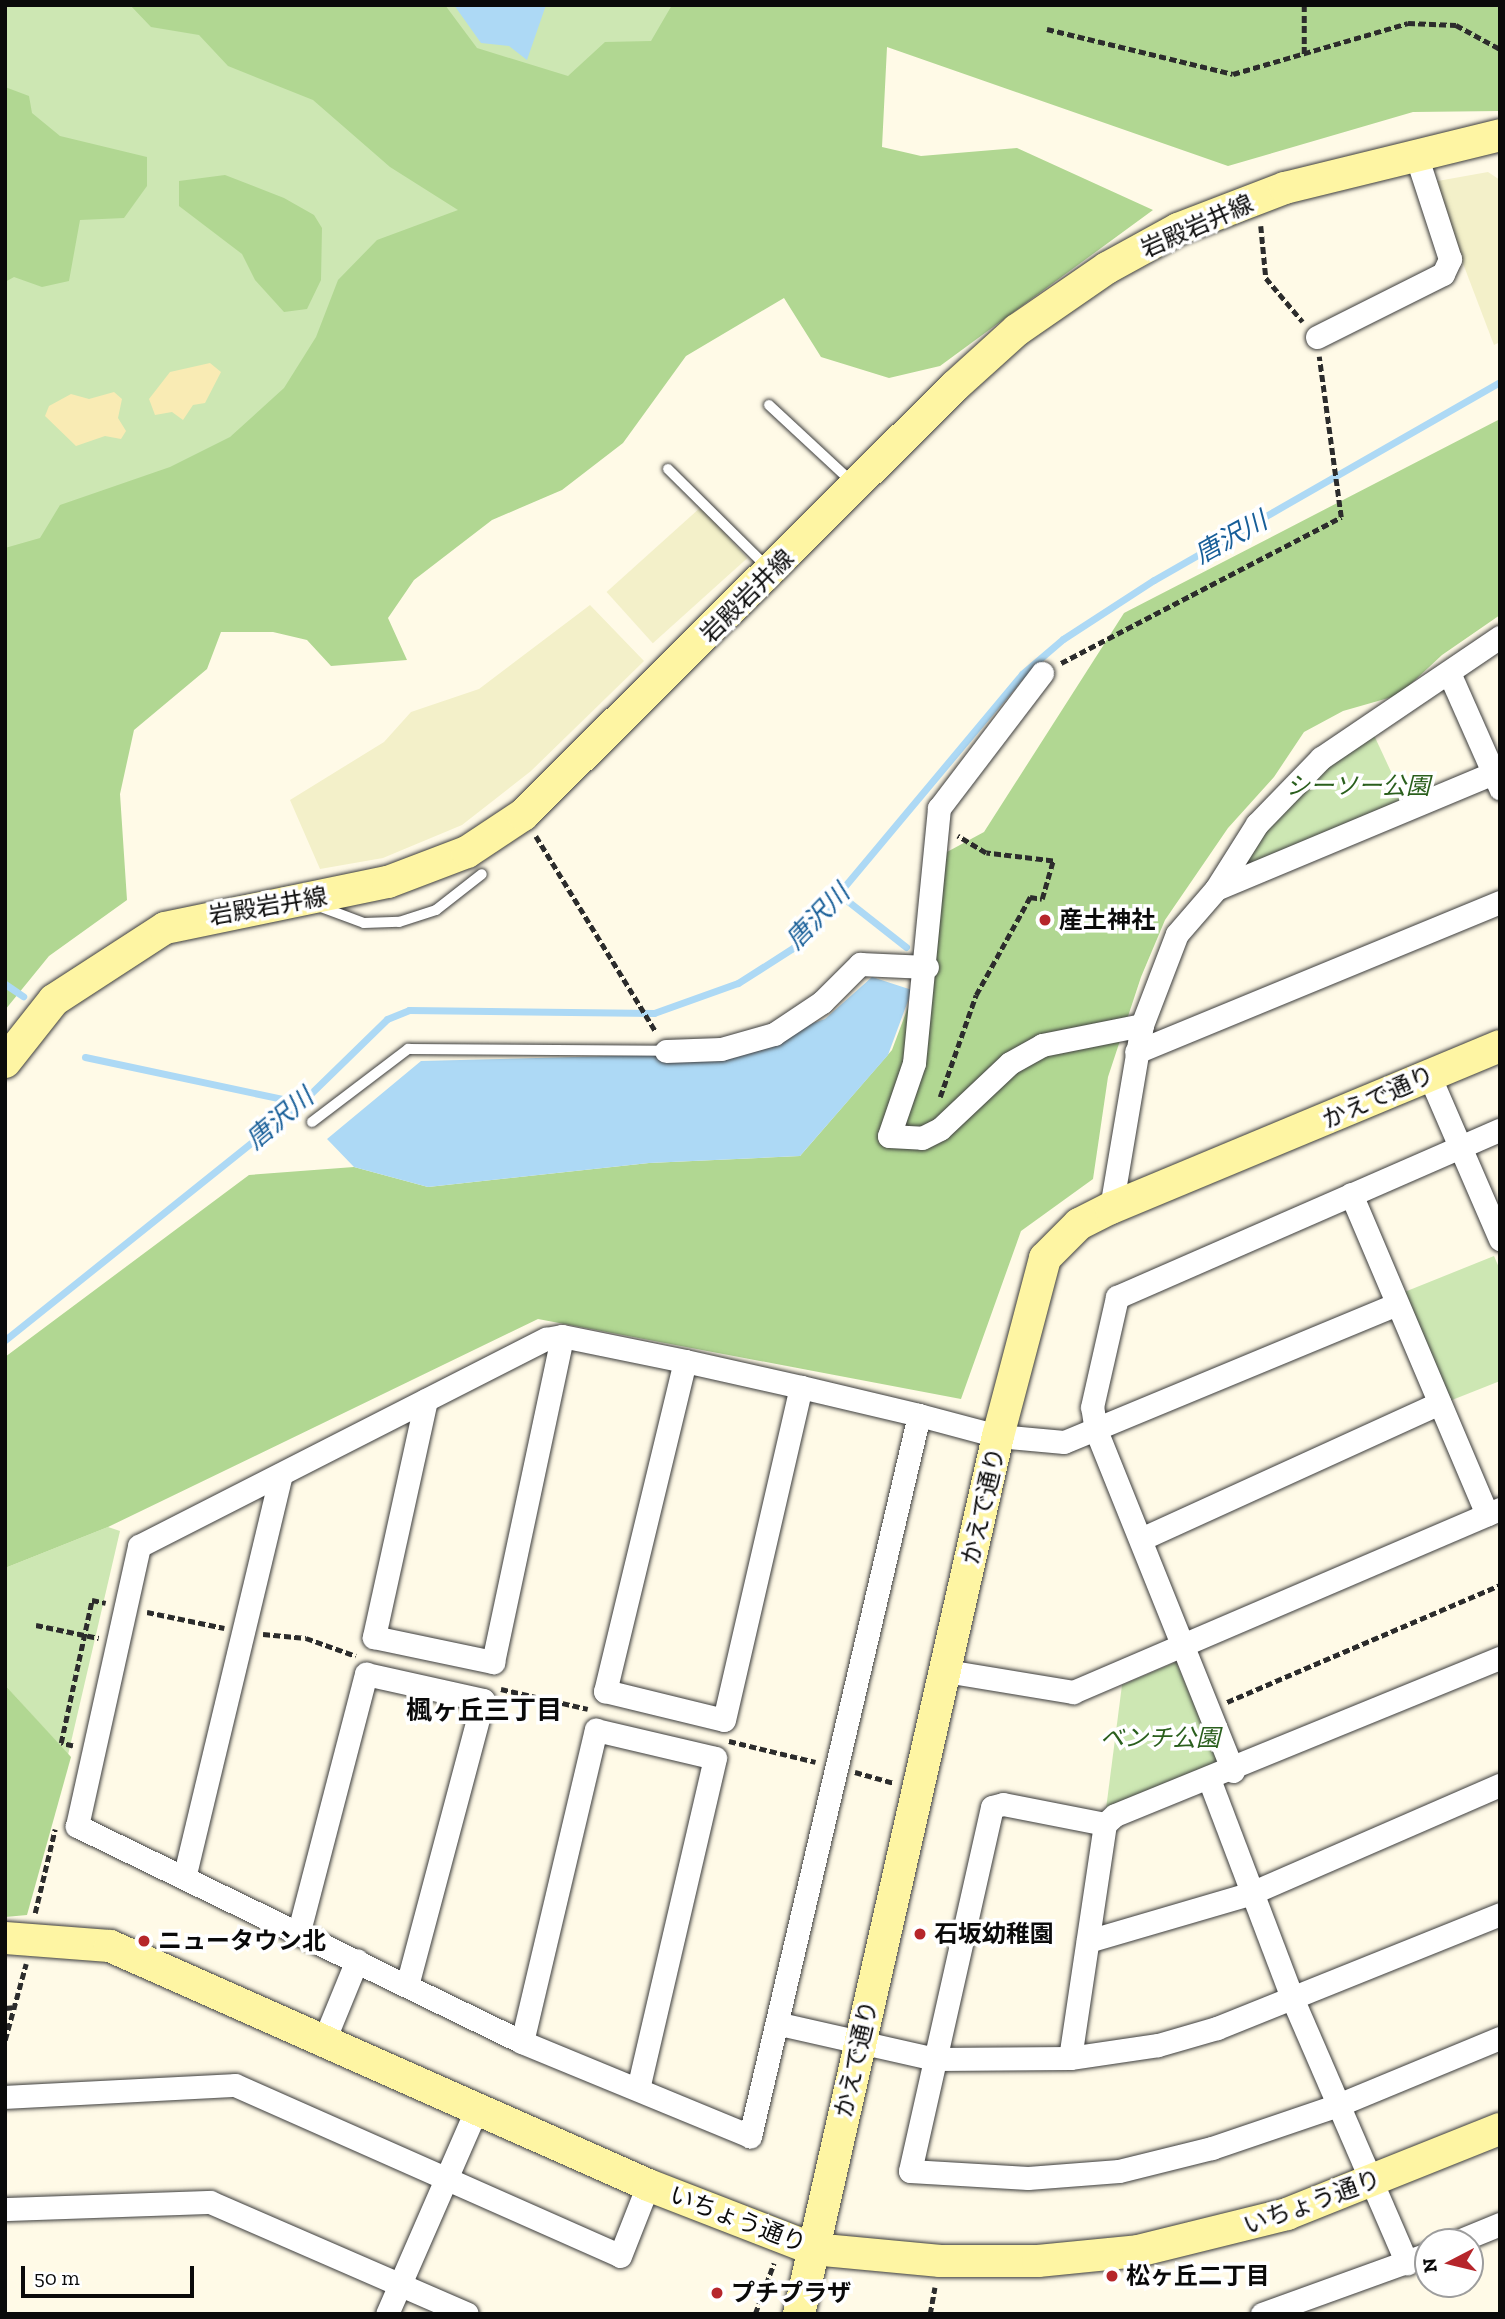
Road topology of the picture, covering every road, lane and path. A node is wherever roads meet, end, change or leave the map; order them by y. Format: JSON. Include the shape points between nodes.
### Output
{"nodes":[{"id":1,"x":1304,"y":5,"type":"edge"},
{"id":2,"x":1047,"y":29,"type":"dead end"},
{"id":3,"x":1500,"y":49,"type":"edge"},
{"id":4,"x":1304,"y":54,"type":"junction"},
{"id":5,"x":1500,"y":135,"type":"edge"},
{"id":6,"x":1416,"y":155,"type":"junction"},
{"id":7,"x":1260,"y":197,"type":"junction"},
{"id":8,"x":1317,"y":337,"type":"junction"},
{"id":9,"x":769,"y":405,"type":"dead end"},
{"id":10,"x":668,"y":469,"type":"dead end"},
{"id":11,"x":855,"y":485,"type":"junction"},
{"id":12,"x":772,"y":572,"type":"junction"},
{"id":13,"x":1500,"y":637,"type":"edge"},
{"id":14,"x":1042,"y":673,"type":"joint"},
{"id":15,"x":1450,"y":675,"type":"junction"},
{"id":16,"x":1497,"y":777,"type":"edge"},
{"id":17,"x":523,"y":815,"type":"junction"},
{"id":18,"x":939,"y":820,"type":"junction"},
{"id":19,"x":482,"y":874,"type":"dead end"},
{"id":20,"x":1216,"y":889,"type":"junction"},
{"id":21,"x":301,"y":898,"type":"junction"},
{"id":22,"x":1500,"y":902,"type":"edge"},
{"id":23,"x":927,"y":967,"type":"junction"},
{"id":24,"x":1142,"y":1025,"type":"junction"},
{"id":25,"x":654,"y":1030,"type":"dead end"},
{"id":26,"x":1500,"y":1046,"type":"edge"},
{"id":27,"x":666,"y":1051,"type":"joint"},
{"id":28,"x":1136,"y":1052,"type":"junction"},
{"id":29,"x":5,"y":1062,"type":"edge"},
{"id":30,"x":1429,"y":1075,"type":"junction"},
{"id":31,"x":312,"y":1122,"type":"dead end"},
{"id":32,"x":1500,"y":1130,"type":"edge"},
{"id":33,"x":927,"y":1135,"type":"junction"},
{"id":34,"x":1460,"y":1146,"type":"junction"},
{"id":35,"x":1351,"y":1194,"type":"junction"},
{"id":36,"x":1111,"y":1208,"type":"junction"},
{"id":37,"x":1500,"y":1238,"type":"edge"},
{"id":38,"x":1397,"y":1304,"type":"junction"},
{"id":39,"x":562,"y":1336,"type":"junction"},
{"id":40,"x":685,"y":1361,"type":"junction"},
{"id":41,"x":801,"y":1387,"type":"junction"},
{"id":42,"x":426,"y":1400,"type":"junction"},
{"id":43,"x":1440,"y":1403,"type":"junction"},
{"id":44,"x":919,"y":1415,"type":"junction"},
{"id":45,"x":1096,"y":1431,"type":"junction"},
{"id":46,"x":998,"y":1436,"type":"junction"},
{"id":47,"x":281,"y":1475,"type":"junction"},
{"id":48,"x":1493,"y":1512,"type":"edge"},
{"id":49,"x":1141,"y":1539,"type":"junction"},
{"id":50,"x":1500,"y":1585,"type":"edge"},
{"id":51,"x":118,"y":1605,"type":"junction"},
{"id":52,"x":36,"y":1625,"type":"dead end"},
{"id":53,"x":240,"y":1632,"type":"junction"},
{"id":54,"x":86,"y":1635,"type":"junction"},
{"id":55,"x":100,"y":1638,"type":"dead end"},
{"id":56,"x":1184,"y":1644,"type":"junction"},
{"id":57,"x":1500,"y":1658,"type":"edge"},
{"id":58,"x":370,"y":1660,"type":"dead end"},
{"id":59,"x":79,"y":1665,"type":"junction"},
{"id":60,"x":93,"y":1668,"type":"dead end"},
{"id":61,"x":946,"y":1671,"type":"junction"},
{"id":62,"x":486,"y":1685,"type":"dead end"},
{"id":63,"x":1210,"y":1708,"type":"junction"},
{"id":64,"x":599,"y":1713,"type":"dead end"},
{"id":65,"x":720,"y":1739,"type":"dead end"},
{"id":66,"x":74,"y":1746,"type":"dead end"},
{"id":67,"x":838,"y":1768,"type":"junction"},
{"id":68,"x":1233,"y":1771,"type":"junction"},
{"id":69,"x":1209,"y":1779,"type":"junction"},
{"id":70,"x":1500,"y":1785,"type":"edge"},
{"id":71,"x":918,"y":1790,"type":"junction"},
{"id":72,"x":1105,"y":1824,"type":"junction"},
{"id":73,"x":185,"y":1874,"type":"junction"},
{"id":74,"x":40,"y":1889,"type":"dead end"},
{"id":75,"x":1250,"y":1894,"type":"junction"},
{"id":76,"x":35,"y":1913,"type":"dead end"},
{"id":77,"x":1500,"y":1914,"type":"edge"},
{"id":78,"x":299,"y":1931,"type":"junction"},
{"id":79,"x":1088,"y":1941,"type":"junction"},
{"id":80,"x":12,"y":1946,"type":"edge"},
{"id":81,"x":358,"y":1960,"type":"junction"},
{"id":82,"x":407,"y":1985,"type":"junction"},
{"id":83,"x":1293,"y":2000,"type":"junction"},
{"id":84,"x":5,"y":2007,"type":"edge"},
{"id":85,"x":16,"y":2007,"type":"junction"},
{"id":86,"x":780,"y":2024,"type":"junction"},
{"id":87,"x":325,"y":2038,"type":"junction"},
{"id":88,"x":1500,"y":2038,"type":"edge"},
{"id":89,"x":5,"y":2040,"type":"edge"},
{"id":90,"x":522,"y":2042,"type":"junction"},
{"id":91,"x":859,"y":2045,"type":"junction"},
{"id":92,"x":1070,"y":2058,"type":"junction"},
{"id":93,"x":935,"y":2059,"type":"junction"},
{"id":94,"x":638,"y":2088,"type":"junction"},
{"id":95,"x":5,"y":2097,"type":"edge"},
{"id":96,"x":1338,"y":2105,"type":"junction"},
{"id":97,"x":478,"y":2106,"type":"junction"},
{"id":98,"x":1500,"y":2129,"type":"edge"},
{"id":99,"x":448,"y":2179,"type":"junction"},
{"id":100,"x":1370,"y":2183,"type":"junction"},
{"id":101,"x":648,"y":2185,"type":"junction"},
{"id":102,"x":5,"y":2209,"type":"edge"},
{"id":103,"x":813,"y":2249,"type":"junction"},
{"id":104,"x":1414,"y":2252,"type":"edge"},
{"id":105,"x":773,"y":2253,"type":"junction"},
{"id":106,"x":1414,"y":2260,"type":"edge"},
{"id":107,"x":782,"y":2274,"type":"dead end"},
{"id":108,"x":400,"y":2285,"type":"junction"},
{"id":109,"x":1304,"y":2308,"type":"edge"},
{"id":110,"x":387,"y":2314,"type":"edge"},
{"id":111,"x":467,"y":2314,"type":"edge"},
{"id":112,"x":755,"y":2314,"type":"edge"},
{"id":113,"x":799,"y":2314,"type":"edge"},
{"id":114,"x":1262,"y":2314,"type":"edge"}],
"edges":[{"from":1,"to":4,"type":"path"},
{"from":2,"to":4,"type":"path","via":[[1233,74]]},
{"from":3,"to":4,"type":"path","via":[[1476,33],[1431,22],[1372,29]]},
{"from":5,"to":6,"type":"street","name":"岩殿岩井線"},
{"from":6,"to":7,"type":"street","name":"岩殿岩井線"},
{"from":6,"to":8,"type":"street","via":[[1450,258],[1443,274]]},
{"from":7,"to":8,"type":"path","via":[[1266,278]]},
{"from":7,"to":11,"type":"street","name":"岩殿岩井線","via":[[1178,229],[1017,330]]},
{"from":8,"to":14,"type":"path","via":[[1329,461],[1341,517]]},
{"from":9,"to":11,"type":"lane"},
{"from":10,"to":12,"type":"lane"},
{"from":11,"to":12,"type":"street","name":"岩殿岩井線"},
{"from":12,"to":17,"type":"street","name":"岩殿岩井線"},
{"from":13,"to":15,"type":"street"},
{"from":14,"to":18,"type":"street","via":[[939,808]]},
{"from":15,"to":16,"type":"street"},
{"from":15,"to":20,"type":"street","via":[[1321,758],[1257,824]]},
{"from":16,"to":20,"type":"street"},
{"from":17,"to":21,"type":"street","name":"岩殿岩井線","via":[[467,852],[423,871]]},
{"from":17,"to":25,"type":"path"},
{"from":18,"to":23,"type":"street"},
{"from":18,"to":33,"type":"path","via":[[986,853],[1053,861],[1042,899],[1030,897],[976,995]]},
{"from":19,"to":21,"type":"lane","via":[[436,910],[399,922],[334,916]]},
{"from":20,"to":24,"type":"street","via":[[1178,934]]},
{"from":21,"to":29,"type":"street","name":"岩殿岩井線","via":[[165,928],[122,951],[54,1000]]},
{"from":22,"to":28,"type":"street"},
{"from":23,"to":27,"type":"street","via":[[860,964],[822,1002],[774,1034],[721,1049]]},
{"from":23,"to":33,"type":"street","via":[[914,1063],[889,1136]]},
{"from":24,"to":28,"type":"street"},
{"from":24,"to":33,"type":"street","via":[[1042,1045],[1010,1063],[966,1110]]},
{"from":26,"to":30,"type":"street","name":"かえで通り"},
{"from":27,"to":31,"type":"lane","via":[[408,1049]]},
{"from":28,"to":36,"type":"street"},
{"from":30,"to":34,"type":"street"},
{"from":30,"to":36,"type":"street","name":"かえで通り"},
{"from":32,"to":34,"type":"street"},
{"from":34,"to":35,"type":"street"},
{"from":34,"to":37,"type":"street"},
{"from":35,"to":38,"type":"street"},
{"from":35,"to":45,"type":"street","via":[[1117,1297],[1092,1407]]},
{"from":36,"to":46,"type":"street","name":"かえで通り","via":[[1079,1224],[1045,1258]]},
{"from":38,"to":43,"type":"street"},
{"from":38,"to":45,"type":"street"},
{"from":39,"to":40,"type":"street"},
{"from":39,"to":42,"type":"street"},
{"from":39,"to":42,"type":"street","via":[[492,1661],[374,1637]]},
{"from":40,"to":41,"type":"street"},
{"from":40,"to":41,"type":"street","via":[[605,1691],[724,1720]]},
{"from":41,"to":44,"type":"street"},
{"from":42,"to":47,"type":"street"},
{"from":43,"to":48,"type":"street"},
{"from":43,"to":49,"type":"street"},
{"from":44,"to":46,"type":"street"},
{"from":44,"to":67,"type":"street"},
{"from":45,"to":46,"type":"street","via":[[1064,1442]]},
{"from":45,"to":49,"type":"street"},
{"from":46,"to":61,"type":"street","name":"かえで通り"},
{"from":47,"to":51,"type":"street","via":[[146,1540],[139,1546]]},
{"from":47,"to":53,"type":"street"},
{"from":48,"to":56,"type":"street"},
{"from":49,"to":56,"type":"street"},
{"from":50,"to":63,"type":"path"},
{"from":51,"to":53,"type":"path"},
{"from":51,"to":54,"type":"path","via":[[92,1600]]},
{"from":51,"to":73,"type":"street","via":[[77,1826]]},
{"from":52,"to":54,"type":"path"},
{"from":53,"to":58,"type":"path","via":[[306,1638]]},
{"from":53,"to":73,"type":"street"},
{"from":54,"to":55,"type":"path"},
{"from":54,"to":59,"type":"path"},
{"from":56,"to":61,"type":"street","via":[[1073,1692]]},
{"from":56,"to":63,"type":"street"},
{"from":57,"to":68,"type":"street"},
{"from":59,"to":60,"type":"path"},
{"from":59,"to":66,"type":"path","via":[[61,1743]]},
{"from":61,"to":71,"type":"street","name":"かえで通り"},
{"from":62,"to":64,"type":"path"},
{"from":63,"to":68,"type":"street"},
{"from":65,"to":67,"type":"path"},
{"from":67,"to":71,"type":"path"},
{"from":67,"to":86,"type":"street"},
{"from":68,"to":69,"type":"street"},
{"from":69,"to":72,"type":"street","via":[[1115,1815]]},
{"from":69,"to":75,"type":"street"},
{"from":70,"to":75,"type":"street"},
{"from":71,"to":91,"type":"street","name":"かえで通り"},
{"from":72,"to":79,"type":"street"},
{"from":72,"to":93,"type":"street","via":[[1003,1804],[992,1807]]},
{"from":73,"to":78,"type":"street"},
{"from":74,"to":76,"type":"path"},
{"from":75,"to":79,"type":"street"},
{"from":75,"to":83,"type":"street"},
{"from":77,"to":83,"type":"street"},
{"from":78,"to":81,"type":"street"},
{"from":78,"to":82,"type":"street","via":[[366,1675],[483,1700]]},
{"from":79,"to":92,"type":"street"},
{"from":80,"to":85,"type":"path"},
{"from":80,"to":87,"type":"street","name":"いちょう通り","via":[[110,1946]]},
{"from":81,"to":82,"type":"street"},
{"from":81,"to":87,"type":"street"},
{"from":82,"to":90,"type":"street"},
{"from":83,"to":92,"type":"street","via":[[1158,2045]]},
{"from":83,"to":96,"type":"street"},
{"from":84,"to":85,"type":"path"},
{"from":85,"to":89,"type":"path"},
{"from":86,"to":91,"type":"street"},
{"from":86,"to":94,"type":"street","via":[[750,2136]]},
{"from":87,"to":97,"type":"street","name":"いちょう通り"},
{"from":88,"to":96,"type":"street"},
{"from":90,"to":94,"type":"street"},
{"from":90,"to":94,"type":"street","via":[[596,1730],[715,1758]]},
{"from":91,"to":93,"type":"street"},
{"from":91,"to":103,"type":"street","name":"かえで通り"},
{"from":92,"to":93,"type":"street"},
{"from":93,"to":96,"type":"street","via":[[910,2171],[1028,2178],[1119,2171],[1212,2148]]},
{"from":95,"to":99,"type":"street","via":[[236,2085]]},
{"from":96,"to":100,"type":"street"},
{"from":97,"to":99,"type":"street"},
{"from":97,"to":101,"type":"street","name":"いちょう通り"},
{"from":98,"to":100,"type":"street","name":"いちょう通り"},
{"from":99,"to":101,"type":"street","via":[[620,2256]]},
{"from":99,"to":108,"type":"street"},
{"from":100,"to":103,"type":"street","name":"いちょう通り","via":[[1214,2236],[1138,2251],[1038,2261],[940,2261]]},
{"from":100,"to":104,"type":"street"},
{"from":101,"to":105,"type":"street","name":"いちょう通り"},
{"from":102,"to":108,"type":"street","via":[[211,2202]]},
{"from":103,"to":105,"type":"street","name":"いちょう通り"},
{"from":103,"to":113,"type":"street","name":"かえで通り"},
{"from":105,"to":107,"type":"path"},
{"from":105,"to":112,"type":"path"},
{"from":106,"to":109,"type":"street"},
{"from":108,"to":110,"type":"street"},
{"from":108,"to":111,"type":"street"},
{"from":109,"to":114,"type":"street"}]}
